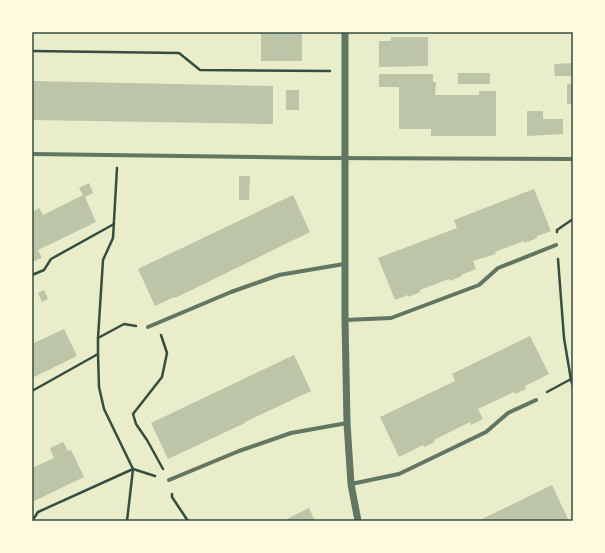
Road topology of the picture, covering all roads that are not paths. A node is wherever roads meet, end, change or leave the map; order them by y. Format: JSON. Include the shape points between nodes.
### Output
{"nodes":[{"id":1,"x":345,"y":32,"type":"edge"},
{"id":2,"x":32,"y":154,"type":"edge"},
{"id":3,"x":346,"y":158,"type":"junction"},
{"id":4,"x":573,"y":159,"type":"edge"},
{"id":5,"x":556,"y":245,"type":"road end"},
{"id":6,"x":344,"y":264,"type":"junction"},
{"id":7,"x":345,"y":320,"type":"junction"},
{"id":8,"x":148,"y":328,"type":"road end"},
{"id":9,"x":536,"y":400,"type":"road end"},
{"id":10,"x":347,"y":423,"type":"junction"},
{"id":11,"x":169,"y":480,"type":"road end"},
{"id":12,"x":351,"y":484,"type":"junction"},
{"id":13,"x":358,"y":521,"type":"edge"}],
"edges":[{"from":1,"to":3,"type":"street"},
{"from":2,"to":3,"type":"street"},
{"from":3,"to":4,"type":"street"},
{"from":3,"to":6,"type":"street"},
{"from":5,"to":7,"type":"street","via":[[498,268],[479,284],[391,318]]},
{"from":6,"to":7,"type":"street"},
{"from":6,"to":8,"type":"street","via":[[279,275],[231,292]]},
{"from":7,"to":10,"type":"street"},
{"from":9,"to":12,"type":"street","via":[[508,413],[486,432],[399,474]]},
{"from":10,"to":11,"type":"street","via":[[291,434],[240,451]]},
{"from":10,"to":12,"type":"street"},
{"from":12,"to":13,"type":"street"}]}
